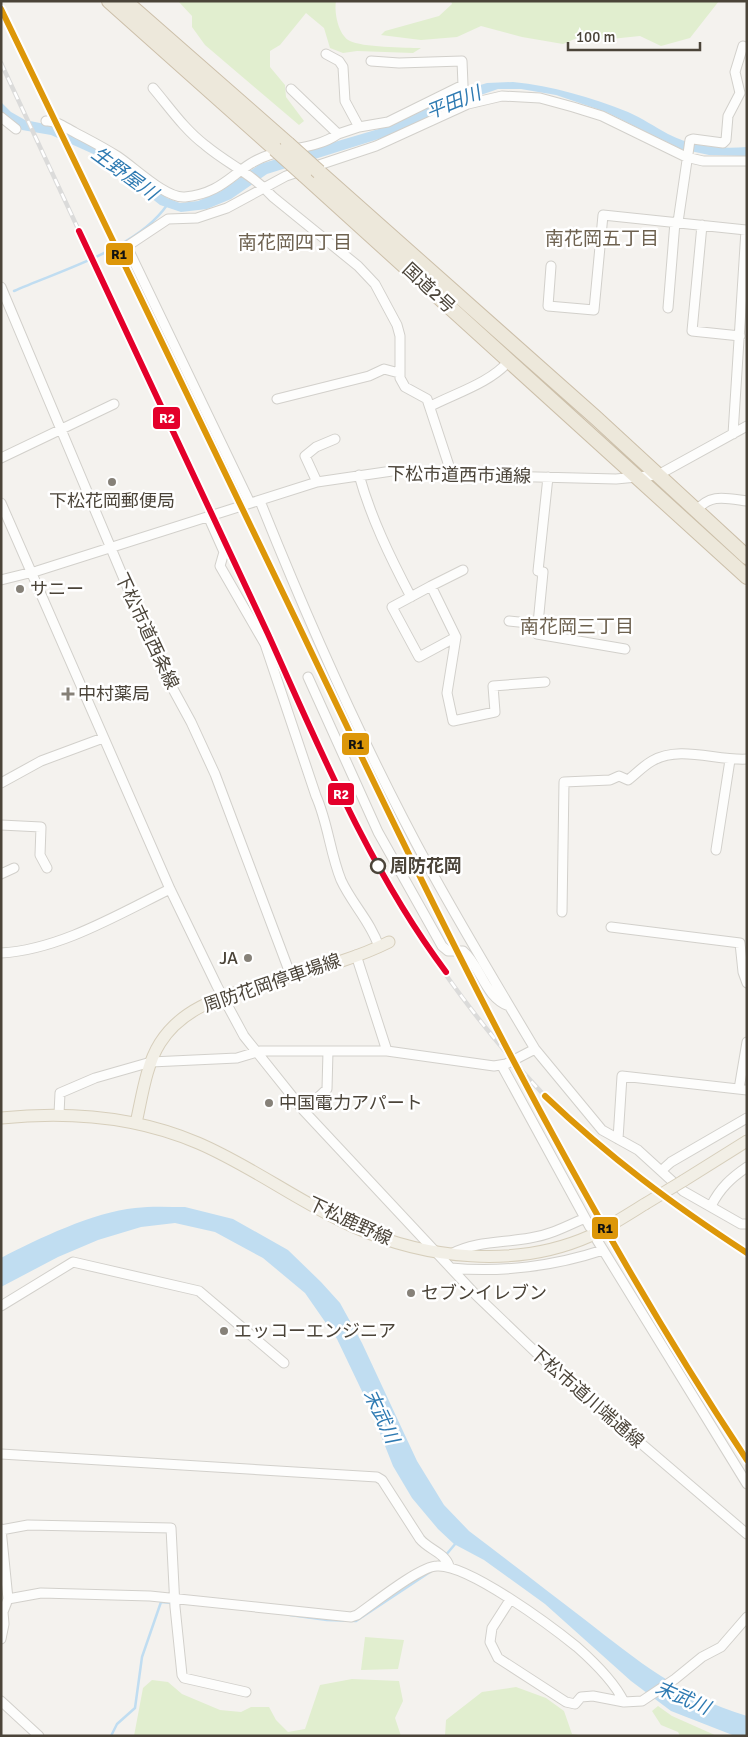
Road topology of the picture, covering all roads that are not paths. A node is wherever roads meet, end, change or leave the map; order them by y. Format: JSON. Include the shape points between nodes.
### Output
{"nodes":[{"id":1,"x":109,"y":1,"type":"edge"},
{"id":2,"x":125,"y":1,"type":"edge"},
{"id":3,"x":743,"y":46,"type":"dead end"},
{"id":4,"x":326,"y":54,"type":"dead end"},
{"id":5,"x":371,"y":61,"type":"dead end"},
{"id":6,"x":152,"y":88,"type":"dead end"},
{"id":7,"x":291,"y":89,"type":"dead end"},
{"id":8,"x":461,"y":89,"type":"junction"},
{"id":9,"x":468,"y":103,"type":"junction"},
{"id":10,"x":1,"y":117,"type":"edge"},
{"id":11,"x":46,"y":121,"type":"dead end"},
{"id":12,"x":359,"y":127,"type":"junction"},
{"id":13,"x":16,"y":129,"type":"dead end"},
{"id":14,"x":338,"y":134,"type":"junction"},
{"id":15,"x":282,"y":147,"type":"junction"},
{"id":16,"x":687,"y":155,"type":"junction"},
{"id":17,"x":747,"y":161,"type":"edge"},
{"id":18,"x":244,"y":170,"type":"junction"},
{"id":19,"x":262,"y":185,"type":"junction"},
{"id":20,"x":677,"y":222,"type":"junction"},
{"id":21,"x":702,"y":225,"type":"junction"},
{"id":22,"x":551,"y":266,"type":"dead end"},
{"id":23,"x":1,"y":287,"type":"edge"},
{"id":24,"x":668,"y":308,"type":"dead end"},
{"id":25,"x":740,"y":336,"type":"junction"},
{"id":26,"x":509,"y":361,"type":"junction"},
{"id":27,"x":399,"y":373,"type":"junction"},
{"id":28,"x":277,"y":399,"type":"dead end"},
{"id":29,"x":114,"y":404,"type":"dead end"},
{"id":30,"x":431,"y":406,"type":"junction"},
{"id":31,"x":747,"y":426,"type":"edge"},
{"id":32,"x":60,"y":428,"type":"junction"},
{"id":33,"x":733,"y":434,"type":"junction"},
{"id":34,"x":335,"y":440,"type":"dead end"},
{"id":35,"x":1,"y":458,"type":"edge"},
{"id":36,"x":359,"y":475,"type":"junction"},
{"id":37,"x":452,"y":475,"type":"junction"},
{"id":38,"x":658,"y":475,"type":"junction"},
{"id":39,"x":548,"y":477,"type":"junction"},
{"id":40,"x":637,"y":478,"type":"junction"},
{"id":41,"x":317,"y":482,"type":"junction"},
{"id":42,"x":260,"y":500,"type":"junction"},
{"id":43,"x":747,"y":501,"type":"edge"},
{"id":44,"x":1,"y":503,"type":"edge"},
{"id":45,"x":250,"y":503,"type":"junction"},
{"id":46,"x":695,"y":512,"type":"junction"},
{"id":47,"x":208,"y":516,"type":"junction"},
{"id":48,"x":109,"y":547,"type":"junction"},
{"id":49,"x":747,"y":558,"type":"edge"},
{"id":50,"x":463,"y":570,"type":"dead end"},
{"id":51,"x":31,"y":572,"type":"junction"},
{"id":52,"x":747,"y":577,"type":"edge"},
{"id":53,"x":1,"y":580,"type":"edge"},
{"id":54,"x":431,"y":586,"type":"junction"},
{"id":55,"x":411,"y":597,"type":"junction"},
{"id":56,"x":509,"y":621,"type":"dead end"},
{"id":57,"x":538,"y":624,"type":"junction"},
{"id":58,"x":456,"y":636,"type":"junction"},
{"id":59,"x":625,"y":650,"type":"dead end"},
{"id":60,"x":308,"y":677,"type":"dead end"},
{"id":61,"x":545,"y":682,"type":"dead end"},
{"id":62,"x":103,"y":738,"type":"junction"},
{"id":63,"x":747,"y":759,"type":"edge"},
{"id":64,"x":730,"y":760,"type":"junction"},
{"id":65,"x":1,"y":783,"type":"edge"},
{"id":66,"x":1,"y":824,"type":"edge"},
{"id":67,"x":716,"y":850,"type":"dead end"},
{"id":68,"x":14,"y":868,"type":"dead end"},
{"id":69,"x":47,"y":868,"type":"dead end"},
{"id":70,"x":1,"y":874,"type":"edge"},
{"id":71,"x":170,"y":889,"type":"junction"},
{"id":72,"x":562,"y":912,"type":"dead end"},
{"id":73,"x":611,"y":927,"type":"dead end"},
{"id":74,"x":384,"y":945,"type":"joint"},
{"id":75,"x":1,"y":953,"type":"edge"},
{"id":76,"x":356,"y":955,"type":"junction"},
{"id":77,"x":291,"y":976,"type":"junction"},
{"id":78,"x":747,"y":983,"type":"edge"},
{"id":79,"x":222,"y":997,"type":"junction"},
{"id":80,"x":509,"y":1006,"type":"junction"},
{"id":81,"x":747,"y":1042,"type":"edge"},
{"id":82,"x":535,"y":1049,"type":"junction"},
{"id":83,"x":328,"y":1051,"type":"junction"},
{"id":84,"x":387,"y":1051,"type":"junction"},
{"id":85,"x":255,"y":1052,"type":"junction"},
{"id":86,"x":151,"y":1062,"type":"junction"},
{"id":87,"x":502,"y":1066,"type":"junction"},
{"id":88,"x":743,"y":1090,"type":"edge"},
{"id":89,"x":304,"y":1111,"type":"junction"},
{"id":90,"x":59,"y":1114,"type":"junction"},
{"id":91,"x":1,"y":1118,"type":"edge"},
{"id":92,"x":747,"y":1118,"type":"edge"},
{"id":93,"x":136,"y":1123,"type":"junction"},
{"id":94,"x":618,"y":1139,"type":"junction"},
{"id":95,"x":747,"y":1141,"type":"edge"},
{"id":96,"x":747,"y":1167,"type":"edge"},
{"id":97,"x":662,"y":1171,"type":"junction"},
{"id":98,"x":711,"y":1206,"type":"junction"},
{"id":99,"x":584,"y":1218,"type":"junction"},
{"id":100,"x":747,"y":1224,"type":"edge"},
{"id":101,"x":590,"y":1227,"type":"dead end"},
{"id":102,"x":597,"y":1240,"type":"dead end"},
{"id":103,"x":603,"y":1250,"type":"junction"},
{"id":104,"x":435,"y":1252,"type":"junction"},
{"id":105,"x":451,"y":1254,"type":"junction"},
{"id":106,"x":451,"y":1268,"type":"junction"},
{"id":107,"x":1,"y":1306,"type":"edge"},
{"id":108,"x":284,"y":1363,"type":"dead end"},
{"id":109,"x":1,"y":1454,"type":"edge"},
{"id":110,"x":747,"y":1484,"type":"edge"},
{"id":111,"x":1,"y":1530,"type":"edge"},
{"id":112,"x":747,"y":1534,"type":"edge"},
{"id":113,"x":446,"y":1561,"type":"junction"},
{"id":114,"x":8,"y":1599,"type":"junction"},
{"id":115,"x":510,"y":1600,"type":"junction"},
{"id":116,"x":175,"y":1602,"type":"junction"},
{"id":117,"x":2,"y":1612,"type":"edge"},
{"id":118,"x":747,"y":1618,"type":"edge"},
{"id":119,"x":1,"y":1639,"type":"edge"},
{"id":120,"x":246,"y":1692,"type":"dead end"},
{"id":121,"x":1,"y":1701,"type":"edge"},
{"id":122,"x":624,"y":1702,"type":"junction"},
{"id":123,"x":39,"y":1736,"type":"edge"}],
"edges":[{"from":1,"to":15,"type":"highway","name":"国道2号"},
{"from":2,"to":15,"type":"highway","name":"国道2号"},
{"from":3,"to":16,"type":"street","via":[[735,72],[740,94],[728,116],[726,140],[723,143],[690,140]]},
{"from":4,"to":12,"type":"street","via":[[343,67],[345,101]]},
{"from":5,"to":8,"type":"street","via":[[462,61]]},
{"from":6,"to":18,"type":"street","via":[[181,125],[220,156]]},
{"from":7,"to":14,"type":"street"},
{"from":8,"to":9,"type":"street"},
{"from":8,"to":12,"type":"street","via":[[388,122]]},
{"from":9,"to":16,"type":"street","via":[[502,96],[540,98],[602,116]]},
{"from":9,"to":19,"type":"street","via":[[376,146]]},
{"from":10,"to":13,"type":"street"},
{"from":11,"to":18,"type":"street","via":[[59,124],[98,144],[173,195],[205,194]]},
{"from":12,"to":14,"type":"street"},
{"from":14,"to":18,"type":"street","via":[[317,143],[268,155]]},
{"from":15,"to":26,"type":"highway","name":"国道2号","bridge":true,"via":[[304,175]]},
{"from":15,"to":38,"type":"highway","name":"国道2号","bridge":true,"via":[[319,172]]},
{"from":16,"to":17,"type":"street","via":[[703,161]]},
{"from":16,"to":20,"type":"street"},
{"from":18,"to":19,"type":"street"},
{"from":19,"to":27,"type":"street","via":[[375,284],[400,336]]},
{"from":19,"to":45,"type":"street","via":[[227,208],[197,218],[168,219],[129,245],[129,251]]},
{"from":20,"to":21,"type":"street"},
{"from":20,"to":22,"type":"street","via":[[603,214],[594,310],[548,306]]},
{"from":20,"to":24,"type":"street"},
{"from":21,"to":25,"type":"street","via":[[746,230]]},
{"from":21,"to":25,"type":"street","via":[[692,331]]},
{"from":23,"to":32,"type":"street","name":"下松市道西条線"},
{"from":25,"to":33,"type":"street"},
{"from":26,"to":30,"type":"street","via":[[482,380]]},
{"from":26,"to":40,"type":"highway","name":"国道2号"},
{"from":27,"to":28,"type":"street","via":[[384,369],[370,376]]},
{"from":27,"to":30,"type":"street","via":[[405,387],[423,396]]},
{"from":29,"to":32,"type":"street"},
{"from":30,"to":37,"type":"street"},
{"from":31,"to":33,"type":"street","name":"下松市道西市通線"},
{"from":32,"to":35,"type":"street"},
{"from":32,"to":48,"type":"street","name":"下松市道西条線"},
{"from":33,"to":38,"type":"street","name":"下松市道西市通線"},
{"from":34,"to":41,"type":"street","via":[[316,447],[305,456]]},
{"from":36,"to":37,"type":"street","name":"下松市道西市通線","via":[[399,470]]},
{"from":36,"to":41,"type":"street","name":"下松市道西市通線"},
{"from":36,"to":55,"type":"street","via":[[378,532]]},
{"from":37,"to":39,"type":"street","name":"下松市道西市通線"},
{"from":38,"to":40,"type":"street","name":"下松市道西市通線"},
{"from":38,"to":46,"type":"highway","name":"国道2号"},
{"from":39,"to":40,"type":"street","name":"下松市道西市通線"},
{"from":39,"to":57,"type":"street","via":[[538,571],[543,572]]},
{"from":40,"to":52,"type":"highway","name":"国道2号"},
{"from":41,"to":42,"type":"street","name":"下松市道西市通線"},
{"from":42,"to":45,"type":"street","name":"下松市道西市通線"},
{"from":42,"to":80,"type":"street","via":[[304,612],[337,683],[430,868]]},
{"from":43,"to":46,"type":"street","via":[[719,497],[709,499]]},
{"from":44,"to":51,"type":"street","name":"下松市道川端通線"},
{"from":45,"to":47,"type":"street","name":"下松市道西市通線"},
{"from":46,"to":49,"type":"highway","name":"国道2号"},
{"from":47,"to":48,"type":"street","name":"下松市道西市通線"},
{"from":47,"to":74,"type":"street","via":[[224,552],[220,566],[265,644],[323,813],[341,879],[349,898]]},
{"from":48,"to":51,"type":"street","name":"下松市道西市通線"},
{"from":48,"to":77,"type":"street","name":"下松市道西条線","via":[[160,667],[215,774]]},
{"from":50,"to":54,"type":"street"},
{"from":51,"to":53,"type":"street","name":"下松市道西市通線"},
{"from":51,"to":62,"type":"street","name":"下松市道川端通線"},
{"from":54,"to":55,"type":"street"},
{"from":54,"to":58,"type":"street"},
{"from":55,"to":58,"type":"street","via":[[392,607],[419,657]]},
{"from":56,"to":57,"type":"street"},
{"from":57,"to":59,"type":"street","via":[[537,634]]},
{"from":58,"to":61,"type":"street","via":[[447,693],[453,721],[495,712],[494,686]]},
{"from":60,"to":80,"type":"street","via":[[378,832],[442,946],[448,951],[463,951],[470,957],[499,1003]]},
{"from":62,"to":65,"type":"street","via":[[42,761]]},
{"from":62,"to":71,"type":"street","name":"下松市道川端通線"},
{"from":63,"to":64,"type":"street"},
{"from":64,"to":67,"type":"street"},
{"from":64,"to":72,"type":"street","via":[[678,753],[650,762],[628,780],[620,776],[610,780],[564,782]]},
{"from":66,"to":69,"type":"street","via":[[41,827],[40,855]]},
{"from":68,"to":70,"type":"street"},
{"from":71,"to":75,"type":"street","via":[[64,939],[32,949]]},
{"from":71,"to":79,"type":"street","name":"下松市道川端通線"},
{"from":73,"to":78,"type":"street","via":[[740,943],[742,972]]},
{"from":74,"to":76,"type":"main road","name":"周防花岡停車場線"},
{"from":76,"to":77,"type":"main road","name":"周防花岡停車場線"},
{"from":76,"to":84,"type":"street"},
{"from":77,"to":79,"type":"main road","name":"周防花岡停車場線"},
{"from":79,"to":85,"type":"street","name":"下松市道川端通線","via":[[236,1026]]},
{"from":79,"to":86,"type":"main road","name":"周防花岡停車場線","via":[[181,1018],[159,1045]]},
{"from":80,"to":82,"type":"street"},
{"from":81,"to":88,"type":"street"},
{"from":82,"to":87,"type":"street"},
{"from":82,"to":94,"type":"street","via":[[602,1130]]},
{"from":83,"to":84,"type":"street"},
{"from":83,"to":85,"type":"street"},
{"from":83,"to":89,"type":"street","via":[[327,1089]]},
{"from":84,"to":87,"type":"street"},
{"from":85,"to":86,"type":"street","via":[[236,1058]]},
{"from":85,"to":89,"type":"street","name":"下松市道川端通線"},
{"from":86,"to":90,"type":"street","via":[[60,1092]]},
{"from":86,"to":93,"type":"main road","name":"周防花岡停車場線"},
{"from":87,"to":99,"type":"street"},
{"from":88,"to":94,"type":"street","via":[[622,1076]]},
{"from":89,"to":104,"type":"street","name":"下松市道川端通線"},
{"from":90,"to":91,"type":"main road","name":"下松鹿野線"},
{"from":90,"to":93,"type":"main road","name":"下松鹿野線"},
{"from":92,"to":97,"type":"street","via":[[671,1162]]},
{"from":93,"to":104,"type":"main road","name":"下松鹿野線","via":[[196,1142],[229,1157],[353,1226],[409,1248]]},
{"from":94,"to":97,"type":"street","via":[[638,1150]]},
{"from":95,"to":105,"type":"main road","name":"下松鹿野線","bridge":true,"via":[[616,1222],[571,1243],[502,1255]]},
{"from":96,"to":98,"type":"street","via":[[730,1178]]},
{"from":97,"to":98,"type":"street","via":[[683,1191]]},
{"from":98,"to":100,"type":"street","via":[[740,1224]]},
{"from":99,"to":101,"type":"street"},
{"from":99,"to":105,"type":"street","via":[[556,1232],[480,1243]]},
{"from":102,"to":103,"type":"street"},
{"from":103,"to":106,"type":"street","via":[[517,1268]]},
{"from":103,"to":110,"type":"street"},
{"from":104,"to":105,"type":"main road","name":"下松鹿野線"},
{"from":104,"to":106,"type":"street","name":"下松市道川端通線"},
{"from":106,"to":112,"type":"street","name":"下松市道川端通線","via":[[547,1363]]},
{"from":107,"to":108,"type":"street","via":[[74,1262],[199,1291]]},
{"from":109,"to":113,"type":"street","via":[[377,1477],[420,1539]]},
{"from":111,"to":114,"type":"street"},
{"from":111,"to":116,"type":"street","via":[[28,1525],[171,1528]]},
{"from":113,"to":115,"type":"street"},
{"from":113,"to":116,"type":"street","via":[[418,1574],[351,1617]]},
{"from":114,"to":116,"type":"street","via":[[41,1593]]},
{"from":114,"to":117,"type":"street"},
{"from":115,"to":122,"type":"street","via":[[577,1647],[610,1680]]},
{"from":115,"to":122,"type":"street","via":[[492,1628],[490,1642],[498,1658],[566,1702],[576,1704],[581,1697],[593,1696]]},
{"from":116,"to":120,"type":"street","via":[[184,1678]]},
{"from":117,"to":119,"type":"street"},
{"from":118,"to":122,"type":"street","via":[[721,1647],[702,1657],[675,1679],[642,1701]]},
{"from":121,"to":123,"type":"street"}]}
